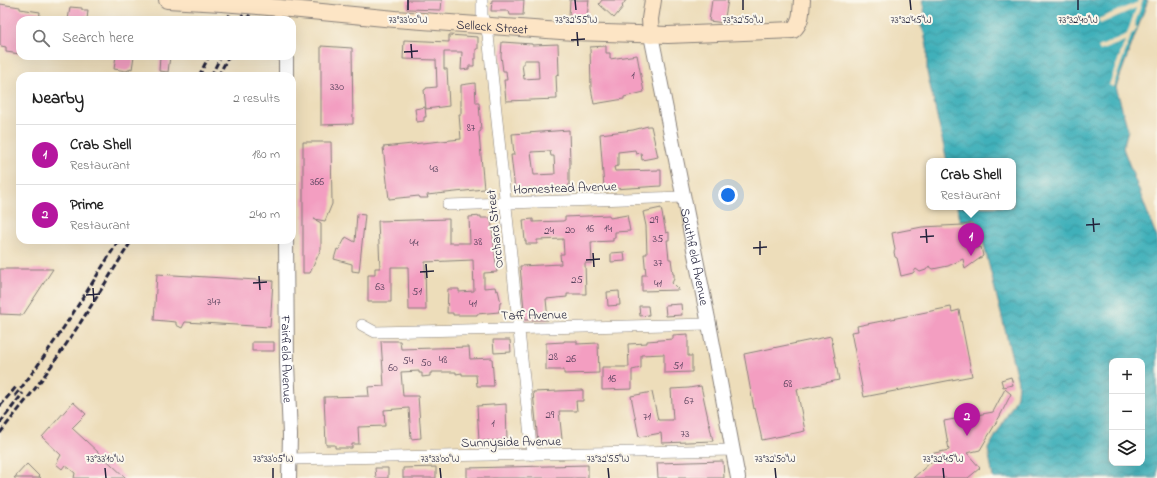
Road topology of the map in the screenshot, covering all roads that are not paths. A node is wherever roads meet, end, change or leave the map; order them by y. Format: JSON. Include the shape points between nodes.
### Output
{"nodes":[{"id":1,"x":177,"y":0,"type":"edge"},
{"id":2,"x":482,"y":0,"type":"edge"},
{"id":3,"x":653,"y":0,"type":"edge"},
{"id":4,"x":802,"y":0,"type":"edge"},
{"id":5,"x":288,"y":14,"type":"edge"},
{"id":6,"x":485,"y":26,"type":"junction"},
{"id":7,"x":651,"y":35,"type":"junction"},
{"id":8,"x":286,"y":60,"type":"edge"},
{"id":9,"x":286,"y":72,"type":"edge"},
{"id":10,"x":683,"y":197,"type":"junction"},
{"id":11,"x":505,"y":203,"type":"junction"},
{"id":12,"x":448,"y":205,"type":"dead end"},
{"id":13,"x":286,"y":244,"type":"edge"},
{"id":14,"x":709,"y":324,"type":"junction"},
{"id":15,"x":362,"y":325,"type":"dead end"},
{"id":16,"x":518,"y":329,"type":"junction"},
{"id":17,"x":733,"y":450,"type":"junction"},
{"id":18,"x":532,"y":455,"type":"junction"},
{"id":19,"x":290,"y":459,"type":"junction"},
{"id":20,"x":289,"y":478,"type":"edge"},
{"id":21,"x":738,"y":478,"type":"edge"}],
"edges":[{"from":1,"to":5,"type":"main road","name":"Selleck Street","bridge":true,"via":[[269,7]]},
{"from":2,"to":6,"type":"street","name":"Orchard Street"},
{"from":3,"to":7,"type":"main road"},
{"from":4,"to":7,"type":"main road","name":"Selleck Street","via":[[800,20],[793,30]]},
{"from":5,"to":6,"type":"main road","name":"Selleck Street"},
{"from":6,"to":7,"type":"main road","name":"Selleck Street"},
{"from":6,"to":11,"type":"street","name":"Orchard Street"},
{"from":7,"to":10,"type":"street","name":"Southfield Avenue"},
{"from":8,"to":9,"type":"street"},
{"from":10,"to":11,"type":"street","name":"Homestead Avenue"},
{"from":10,"to":14,"type":"street","name":"Southfield Avenue"},
{"from":11,"to":12,"type":"street","name":"Homestead Avenue"},
{"from":11,"to":16,"type":"street","name":"Orchard Street"},
{"from":13,"to":19,"type":"street","name":"Fairfield Avenue"},
{"from":14,"to":16,"type":"street","name":"Taff Avenue"},
{"from":14,"to":17,"type":"street","name":"Southfield Avenue"},
{"from":15,"to":16,"type":"street","name":"Taff Avenue","via":[[375,332]]},
{"from":16,"to":18,"type":"street","name":"Orchard Street"},
{"from":17,"to":18,"type":"street","name":"Sunnyside Avenue"},
{"from":17,"to":21,"type":"street","name":"Southfield Avenue"},
{"from":18,"to":19,"type":"street","name":"Sunnyside Avenue"},
{"from":19,"to":20,"type":"street","name":"Fairfield Avenue"}]}
